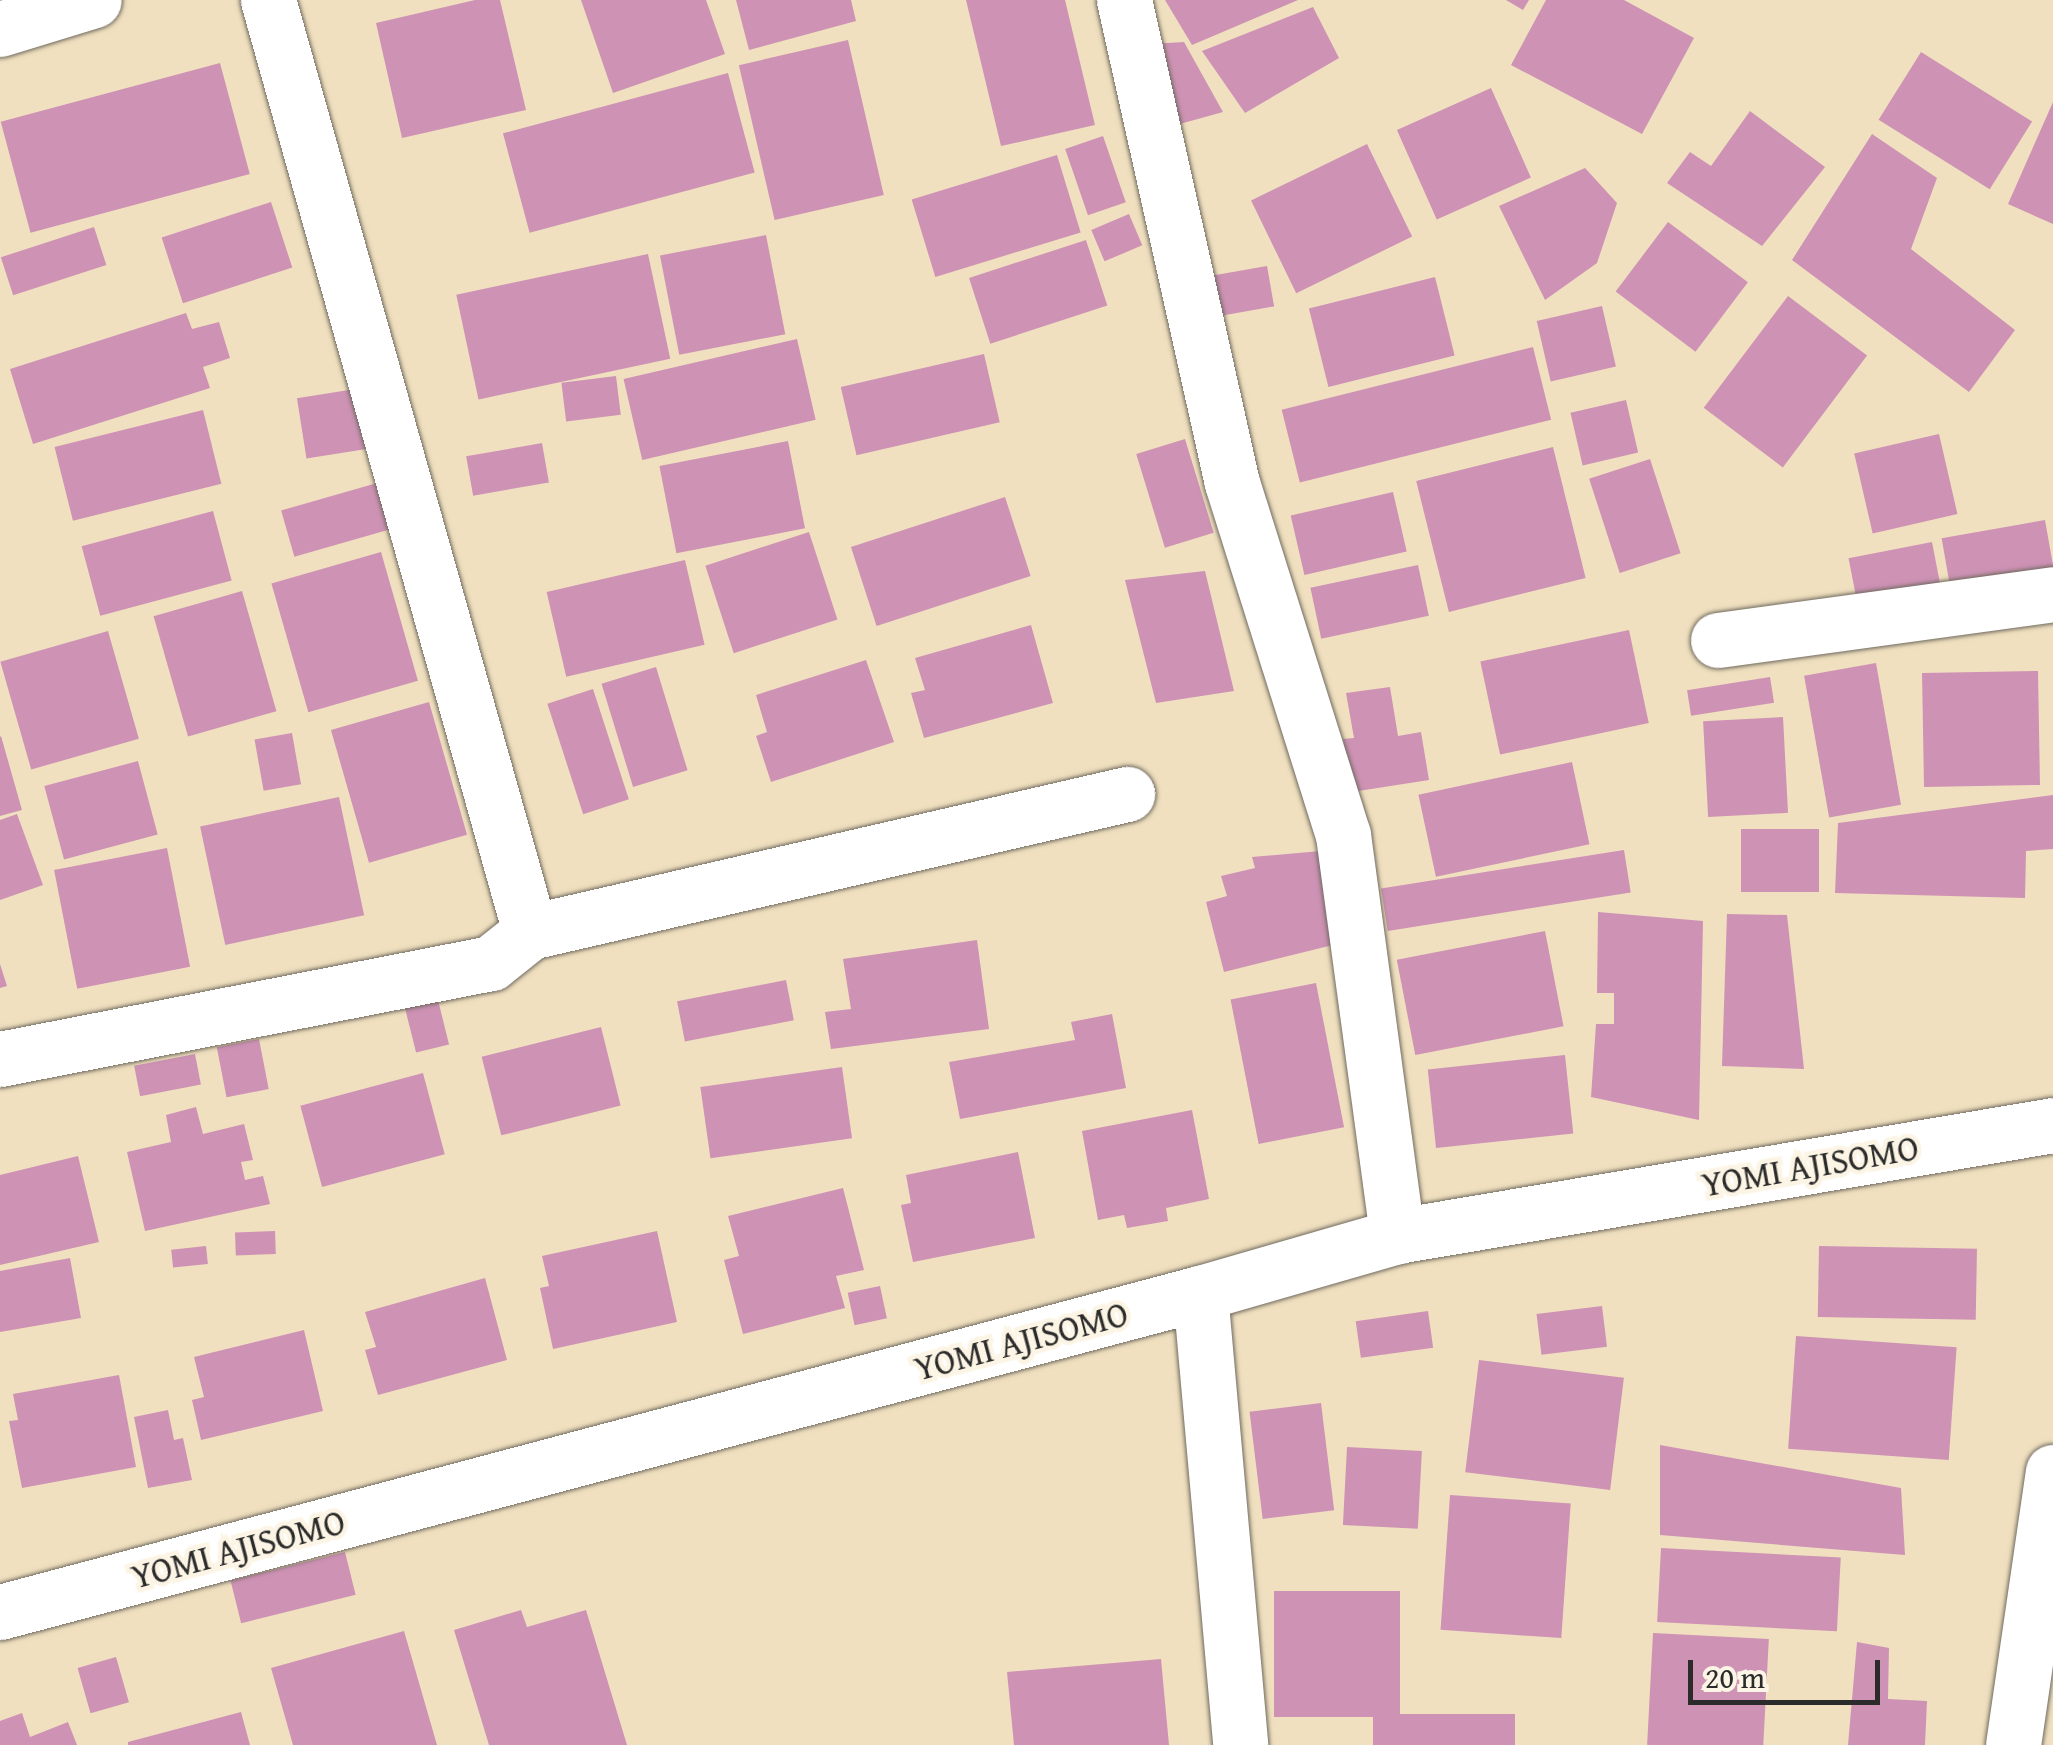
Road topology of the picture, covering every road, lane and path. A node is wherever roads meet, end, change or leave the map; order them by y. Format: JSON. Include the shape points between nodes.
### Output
{"nodes":[{"id":1,"x":94,"y":0,"type":"edge"},
{"id":2,"x":268,"y":0,"type":"edge"},
{"id":3,"x":1124,"y":0,"type":"edge"},
{"id":4,"x":0,"y":29,"type":"edge"},
{"id":5,"x":2053,"y":594,"type":"edge"},
{"id":6,"x":1718,"y":640,"type":"dead end"},
{"id":7,"x":1127,"y":794,"type":"dead end"},
{"id":8,"x":530,"y":932,"type":"junction"},
{"id":9,"x":0,"y":1059,"type":"edge"},
{"id":10,"x":2053,"y":1125,"type":"edge"},
{"id":11,"x":1397,"y":1236,"type":"junction"},
{"id":12,"x":1200,"y":1294,"type":"junction"},
{"id":13,"x":2053,"y":1472,"type":"edge"},
{"id":14,"x":0,"y":1612,"type":"edge"},
{"id":15,"x":1240,"y":1745,"type":"edge"},
{"id":16,"x":2013,"y":1745,"type":"edge"}],
"edges":[{"from":1,"to":4,"type":"street"},
{"from":2,"to":8,"type":"street"},
{"from":3,"to":11,"type":"street","via":[[1232,483],[1343,836]]},
{"from":5,"to":6,"type":"street"},
{"from":7,"to":8,"type":"street"},
{"from":8,"to":9,"type":"street","via":[[492,963]]},
{"from":10,"to":11,"type":"street","name":"YOMI AJISOMO"},
{"from":11,"to":12,"type":"street","name":"YOMI AJISOMO"},
{"from":12,"to":14,"type":"street","name":"YOMI AJISOMO"},
{"from":12,"to":15,"type":"street"},
{"from":13,"to":16,"type":"street"}]}
